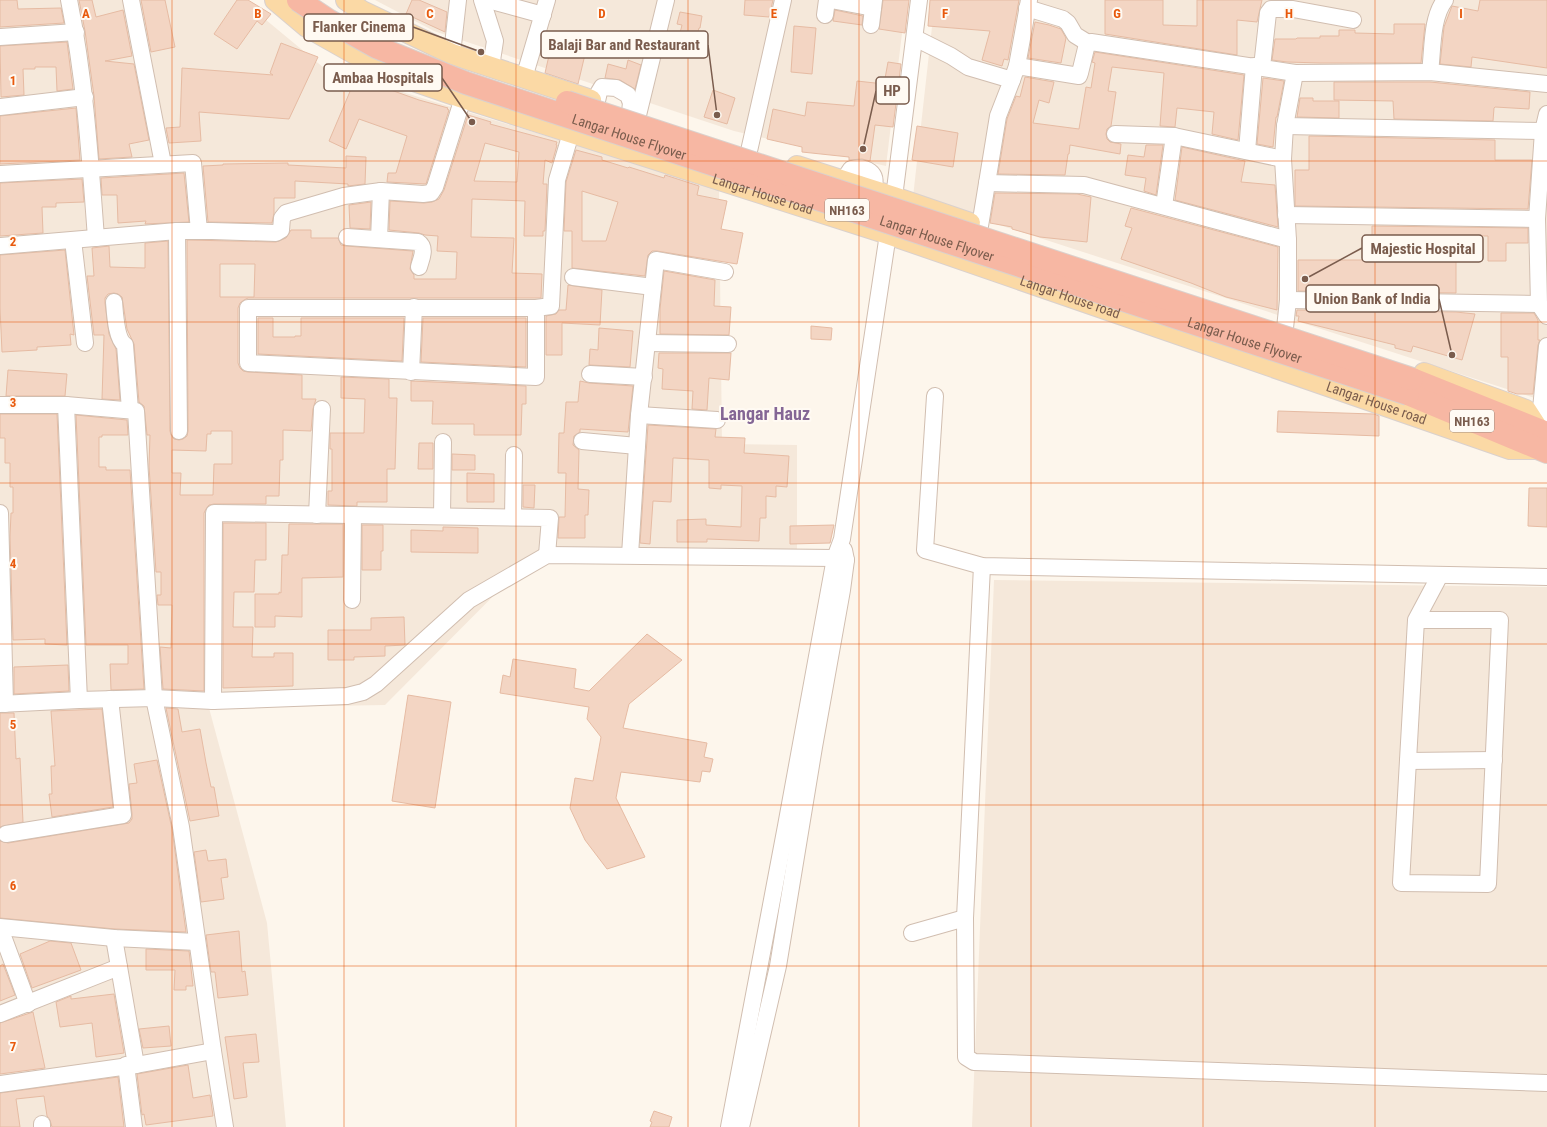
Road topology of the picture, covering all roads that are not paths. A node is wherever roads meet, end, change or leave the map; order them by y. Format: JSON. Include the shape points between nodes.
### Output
{"nodes":[{"id":1,"x":70,"y":0,"type":"edge"},
{"id":2,"x":131,"y":0,"type":"edge"},
{"id":3,"x":275,"y":0,"type":"edge"},
{"id":4,"x":298,"y":0,"type":"edge"},
{"id":5,"x":323,"y":0,"type":"edge"},
{"id":6,"x":458,"y":0,"type":"edge"},
{"id":7,"x":482,"y":0,"type":"edge"},
{"id":8,"x":488,"y":0,"type":"edge"},
{"id":9,"x":547,"y":0,"type":"edge"},
{"id":10,"x":666,"y":0,"type":"edge"},
{"id":11,"x":783,"y":0,"type":"edge"},
{"id":12,"x":831,"y":0,"type":"edge"},
{"id":13,"x":919,"y":0,"type":"edge"},
{"id":14,"x":1445,"y":0,"type":"edge"},
{"id":15,"x":358,"y":4,"type":"edge"},
{"id":16,"x":874,"y":4,"type":"edge"},
{"id":17,"x":1028,"y":4,"type":"edge"},
{"id":18,"x":1294,"y":5,"type":"edge"},
{"id":19,"x":543,"y":16,"type":"junction"},
{"id":20,"x":1353,"y":20,"type":"dead end"},
{"id":21,"x":870,"y":25,"type":"dead end"},
{"id":22,"x":76,"y":32,"type":"junction"},
{"id":23,"x":0,"y":37,"type":"edge"},
{"id":24,"x":915,"y":38,"type":"junction"},
{"id":25,"x":1088,"y":43,"type":"junction"},
{"id":26,"x":446,"y":51,"type":"junction"},
{"id":27,"x":491,"y":67,"type":"junction"},
{"id":28,"x":1258,"y":67,"type":"junction"},
{"id":29,"x":1430,"y":72,"type":"junction"},
{"id":30,"x":1014,"y":73,"type":"junction"},
{"id":31,"x":1295,"y":73,"type":"junction"},
{"id":32,"x":524,"y":78,"type":"junction"},
{"id":33,"x":1547,"y":84,"type":"edge"},
{"id":34,"x":427,"y":86,"type":"junction"},
{"id":35,"x":85,"y":97,"type":"junction"},
{"id":36,"x":463,"y":98,"type":"junction"},
{"id":37,"x":0,"y":107,"type":"edge"},
{"id":38,"x":634,"y":114,"type":"junction"},
{"id":39,"x":1547,"y":114,"type":"edge"},
{"id":40,"x":1285,"y":126,"type":"junction"},
{"id":41,"x":1545,"y":132,"type":"edge"},
{"id":42,"x":571,"y":133,"type":"junction"},
{"id":43,"x":1115,"y":134,"type":"dead end"},
{"id":44,"x":1174,"y":136,"type":"junction"},
{"id":45,"x":1247,"y":151,"type":"junction"},
{"id":46,"x":758,"y":154,"type":"junction"},
{"id":47,"x":1282,"y":159,"type":"junction"},
{"id":48,"x":163,"y":164,"type":"junction"},
{"id":49,"x":91,"y":168,"type":"junction"},
{"id":50,"x":0,"y":174,"type":"edge"},
{"id":51,"x":987,"y":183,"type":"junction"},
{"id":52,"x":381,"y":191,"type":"junction"},
{"id":53,"x":758,"y":193,"type":"junction"},
{"id":54,"x":894,"y":197,"type":"junction"},
{"id":55,"x":1164,"y":206,"type":"junction"},
{"id":56,"x":1286,"y":215,"type":"junction"},
{"id":57,"x":1536,"y":219,"type":"junction"},
{"id":58,"x":987,"y":229,"type":"junction"},
{"id":59,"x":177,"y":231,"type":"junction"},
{"id":60,"x":199,"y":231,"type":"junction"},
{"id":61,"x":888,"y":234,"type":"junction"},
{"id":62,"x":347,"y":237,"type":"dead end"},
{"id":63,"x":96,"y":238,"type":"junction"},
{"id":64,"x":379,"y":239,"type":"junction"},
{"id":65,"x":73,"y":240,"type":"junction"},
{"id":66,"x":1288,"y":240,"type":"junction"},
{"id":67,"x":1542,"y":244,"type":"edge"},
{"id":68,"x":0,"y":246,"type":"edge"},
{"id":69,"x":419,"y":267,"type":"dead end"},
{"id":70,"x":984,"y":267,"type":"junction"},
{"id":71,"x":726,"y":272,"type":"dead end"},
{"id":72,"x":573,"y":278,"type":"dead end"},
{"id":73,"x":653,"y":287,"type":"junction"},
{"id":74,"x":1288,"y":300,"type":"junction"},
{"id":75,"x":114,"y":302,"type":"dead end"},
{"id":76,"x":414,"y":307,"type":"junction"},
{"id":77,"x":536,"y":308,"type":"junction"},
{"id":78,"x":1543,"y":310,"type":"edge"},
{"id":79,"x":1285,"y":328,"type":"junction"},
{"id":80,"x":85,"y":343,"type":"dead end"},
{"id":81,"x":647,"y":343,"type":"junction"},
{"id":82,"x":728,"y":344,"type":"dead end"},
{"id":83,"x":1547,"y":346,"type":"edge"},
{"id":84,"x":410,"y":372,"type":"junction"},
{"id":85,"x":590,"y":374,"type":"dead end"},
{"id":86,"x":644,"y":377,"type":"junction"},
{"id":87,"x":1410,"y":386,"type":"junction"},
{"id":88,"x":935,"y":396,"type":"dead end"},
{"id":89,"x":0,"y":405,"type":"edge"},
{"id":90,"x":66,"y":405,"type":"junction"},
{"id":91,"x":322,"y":409,"type":"dead end"},
{"id":92,"x":130,"y":410,"type":"junction"},
{"id":93,"x":640,"y":415,"type":"junction"},
{"id":94,"x":717,"y":420,"type":"dead end"},
{"id":95,"x":179,"y":431,"type":"dead end"},
{"id":96,"x":1543,"y":441,"type":"edge"},
{"id":97,"x":443,"y":442,"type":"dead end"},
{"id":98,"x":582,"y":442,"type":"dead end"},
{"id":99,"x":637,"y":446,"type":"junction"},
{"id":100,"x":514,"y":454,"type":"dead end"},
{"id":101,"x":0,"y":513,"type":"edge"},
{"id":102,"x":317,"y":515,"type":"junction"},
{"id":103,"x":353,"y":515,"type":"junction"},
{"id":104,"x":442,"y":516,"type":"junction"},
{"id":105,"x":513,"y":517,"type":"junction"},
{"id":106,"x":547,"y":555,"type":"junction"},
{"id":107,"x":630,"y":555,"type":"junction"},
{"id":108,"x":840,"y":559,"type":"junction"},
{"id":109,"x":982,"y":566,"type":"junction"},
{"id":110,"x":1440,"y":575,"type":"junction"},
{"id":111,"x":1547,"y":577,"type":"edge"},
{"id":112,"x":352,"y":600,"type":"dead end"},
{"id":113,"x":1416,"y":620,"type":"junction"},
{"id":114,"x":154,"y":698,"type":"junction"},
{"id":115,"x":110,"y":699,"type":"junction"},
{"id":116,"x":80,"y":700,"type":"junction"},
{"id":117,"x":213,"y":701,"type":"junction"},
{"id":118,"x":2,"y":704,"type":"edge"},
{"id":119,"x":1494,"y":760,"type":"junction"},
{"id":120,"x":1408,"y":761,"type":"junction"},
{"id":121,"x":6,"y":834,"type":"dead end"},
{"id":122,"x":965,"y":918,"type":"junction"},
{"id":123,"x":0,"y":928,"type":"edge"},
{"id":124,"x":912,"y":933,"type":"dead end"},
{"id":125,"x":114,"y":938,"type":"junction"},
{"id":126,"x":197,"y":942,"type":"junction"},
{"id":127,"x":119,"y":967,"type":"junction"},
{"id":128,"x":28,"y":1004,"type":"junction"},
{"id":129,"x":0,"y":1014,"type":"edge"},
{"id":130,"x":213,"y":1051,"type":"junction"},
{"id":131,"x":131,"y":1065,"type":"junction"},
{"id":132,"x":0,"y":1084,"type":"edge"},
{"id":133,"x":1547,"y":1084,"type":"edge"},
{"id":134,"x":134,"y":1127,"type":"edge"},
{"id":135,"x":225,"y":1127,"type":"edge"},
{"id":136,"x":729,"y":1127,"type":"edge"},
{"id":137,"x":741,"y":1127,"type":"edge"}],
"edges":[{"from":1,"to":22,"type":"street"},
{"from":2,"to":48,"type":"street"},
{"from":3,"to":34,"type":"main road","name":"Langar House road","via":[[307,27],[385,71]]},
{"from":4,"to":87,"type":"highway","name":"Langar House Flyover","number":"NH163","bridge":true,"via":[[376,47],[473,86]]},
{"from":5,"to":87,"type":"highway","name":"Langar House Flyover","number":"NH163","bridge":true,"via":[[381,34],[470,70]]},
{"from":6,"to":26,"type":"street"},
{"from":7,"to":27,"type":"street","via":[[495,41]]},
{"from":8,"to":19,"type":"street"},
{"from":9,"to":19,"type":"street"},
{"from":10,"to":38,"type":"street"},
{"from":11,"to":46,"type":"street"},
{"from":12,"to":16,"type":"street"},
{"from":13,"to":24,"type":"street"},
{"from":14,"to":29,"type":"street","via":[[1436,18]]},
{"from":15,"to":26,"type":"main road"},
{"from":16,"to":21,"type":"street"},
{"from":17,"to":25,"type":"street","via":[[1063,19],[1075,35]]},
{"from":17,"to":30,"type":"street"},
{"from":18,"to":20,"type":"street"},
{"from":18,"to":28,"type":"street","via":[[1270,10]]},
{"from":19,"to":32,"type":"street"},
{"from":22,"to":23,"type":"street"},
{"from":22,"to":35,"type":"street"},
{"from":24,"to":30,"type":"street","via":[[968,67]]},
{"from":24,"to":54,"type":"street"},
{"from":25,"to":28,"type":"street"},
{"from":25,"to":30,"type":"street","via":[[1077,76]]},
{"from":26,"to":27,"type":"main road"},
{"from":26,"to":34,"type":"main road"},
{"from":27,"to":32,"type":"main road"},
{"from":28,"to":31,"type":"street"},
{"from":28,"to":45,"type":"street"},
{"from":29,"to":31,"type":"street"},
{"from":29,"to":33,"type":"street"},
{"from":30,"to":51,"type":"street","via":[[998,116]]},
{"from":31,"to":40,"type":"street"},
{"from":32,"to":38,"type":"main road"},
{"from":34,"to":36,"type":"main road","name":"Langar House road"},
{"from":35,"to":37,"type":"street"},
{"from":35,"to":49,"type":"street"},
{"from":36,"to":42,"type":"main road","name":"Langar House road"},
{"from":36,"to":52,"type":"street","via":[[434,190],[423,194]]},
{"from":38,"to":46,"type":"main road"},
{"from":39,"to":41,"type":"street"},
{"from":40,"to":41,"type":"street"},
{"from":40,"to":47,"type":"street"},
{"from":41,"to":57,"type":"street"},
{"from":42,"to":53,"type":"main road","name":"Langar House road"},
{"from":42,"to":77,"type":"street","via":[[557,180],[551,306]]},
{"from":43,"to":44,"type":"street"},
{"from":44,"to":45,"type":"street"},
{"from":44,"to":55,"type":"street"},
{"from":45,"to":47,"type":"street"},
{"from":46,"to":53,"type":"main road"},
{"from":46,"to":54,"type":"main road"},
{"from":47,"to":56,"type":"street"},
{"from":48,"to":49,"type":"street"},
{"from":48,"to":60,"type":"street","via":[[193,163]]},
{"from":49,"to":50,"type":"street"},
{"from":49,"to":63,"type":"street"},
{"from":51,"to":55,"type":"street","via":[[1084,185]]},
{"from":51,"to":58,"type":"street"},
{"from":52,"to":60,"type":"street","via":[[344,196],[290,211],[282,218],[280,232]]},
{"from":52,"to":64,"type":"street"},
{"from":53,"to":61,"type":"main road","name":"Langar House road"},
{"from":54,"to":58,"type":"main road"},
{"from":55,"to":66,"type":"street"},
{"from":56,"to":57,"type":"street"},
{"from":56,"to":66,"type":"street"},
{"from":57,"to":67,"type":"street"},
{"from":58,"to":70,"type":"main road"},
{"from":58,"to":79,"type":"main road"},
{"from":59,"to":60,"type":"street"},
{"from":59,"to":63,"type":"street"},
{"from":59,"to":95,"type":"street"},
{"from":61,"to":70,"type":"main road","name":"Langar House road"},
{"from":61,"to":108,"type":"street"},
{"from":62,"to":64,"type":"street"},
{"from":63,"to":65,"type":"street"},
{"from":64,"to":69,"type":"street","via":[[421,244],[423,250]]},
{"from":65,"to":68,"type":"street"},
{"from":65,"to":80,"type":"street"},
{"from":66,"to":74,"type":"street"},
{"from":67,"to":78,"type":"street"},
{"from":70,"to":96,"type":"main road","name":"Langar House road","via":[[1510,449]]},
{"from":71,"to":73,"type":"street","via":[[656,260]]},
{"from":72,"to":73,"type":"street"},
{"from":73,"to":81,"type":"street"},
{"from":74,"to":78,"type":"street"},
{"from":74,"to":79,"type":"street"},
{"from":75,"to":92,"type":"street","via":[[116,323],[121,341],[125,345]]},
{"from":76,"to":77,"type":"street"},
{"from":76,"to":84,"type":"street"},
{"from":76,"to":84,"type":"street","via":[[248,308],[248,363]]},
{"from":77,"to":84,"type":"street","via":[[536,377]]},
{"from":79,"to":96,"type":"main road","via":[[1526,410]]},
{"from":81,"to":82,"type":"street"},
{"from":81,"to":86,"type":"street"},
{"from":83,"to":96,"type":"street"},
{"from":85,"to":86,"type":"street"},
{"from":86,"to":93,"type":"street"},
{"from":87,"to":96,"type":"highway","name":"Langar House Flyover","number":"NH163"},
{"from":88,"to":109,"type":"street","via":[[926,550]]},
{"from":89,"to":90,"type":"street"},
{"from":90,"to":92,"type":"street"},
{"from":90,"to":116,"type":"street"},
{"from":91,"to":102,"type":"street"},
{"from":92,"to":114,"type":"street","via":[[136,411]]},
{"from":93,"to":94,"type":"street"},
{"from":93,"to":99,"type":"street"},
{"from":97,"to":104,"type":"street"},
{"from":98,"to":99,"type":"street"},
{"from":99,"to":107,"type":"street"},
{"from":100,"to":105,"type":"street"},
{"from":101,"to":118,"type":"street"},
{"from":102,"to":103,"type":"street"},
{"from":102,"to":117,"type":"street","via":[[214,513]]},
{"from":103,"to":104,"type":"street"},
{"from":103,"to":112,"type":"street"},
{"from":104,"to":105,"type":"street"},
{"from":105,"to":106,"type":"street","via":[[550,518]]},
{"from":106,"to":107,"type":"street"},
{"from":106,"to":117,"type":"street","via":[[469,600],[376,684],[363,692],[347,696]]},
{"from":107,"to":108,"type":"street"},
{"from":108,"to":136,"type":"street"},
{"from":108,"to":137,"type":"street","via":[[778,966]]},
{"from":109,"to":110,"type":"street"},
{"from":109,"to":122,"type":"street"},
{"from":110,"to":111,"type":"street"},
{"from":110,"to":113,"type":"street"},
{"from":113,"to":119,"type":"street","via":[[1500,620]]},
{"from":113,"to":120,"type":"street"},
{"from":114,"to":115,"type":"street"},
{"from":114,"to":117,"type":"street"},
{"from":114,"to":126,"type":"street","via":[[181,827]]},
{"from":115,"to":116,"type":"street"},
{"from":115,"to":121,"type":"street","via":[[123,815]]},
{"from":116,"to":118,"type":"street"},
{"from":119,"to":120,"type":"street"},
{"from":119,"to":120,"type":"street","via":[[1488,884],[1401,883]]},
{"from":122,"to":124,"type":"street"},
{"from":122,"to":133,"type":"street","via":[[966,1057],[974,1062]]},
{"from":123,"to":125,"type":"street"},
{"from":123,"to":128,"type":"street"},
{"from":125,"to":126,"type":"street"},
{"from":125,"to":127,"type":"street"},
{"from":126,"to":130,"type":"street"},
{"from":127,"to":128,"type":"street"},
{"from":127,"to":131,"type":"street"},
{"from":128,"to":129,"type":"street"},
{"from":130,"to":131,"type":"street"},
{"from":130,"to":135,"type":"street"},
{"from":131,"to":132,"type":"street"},
{"from":131,"to":134,"type":"street"}]}
